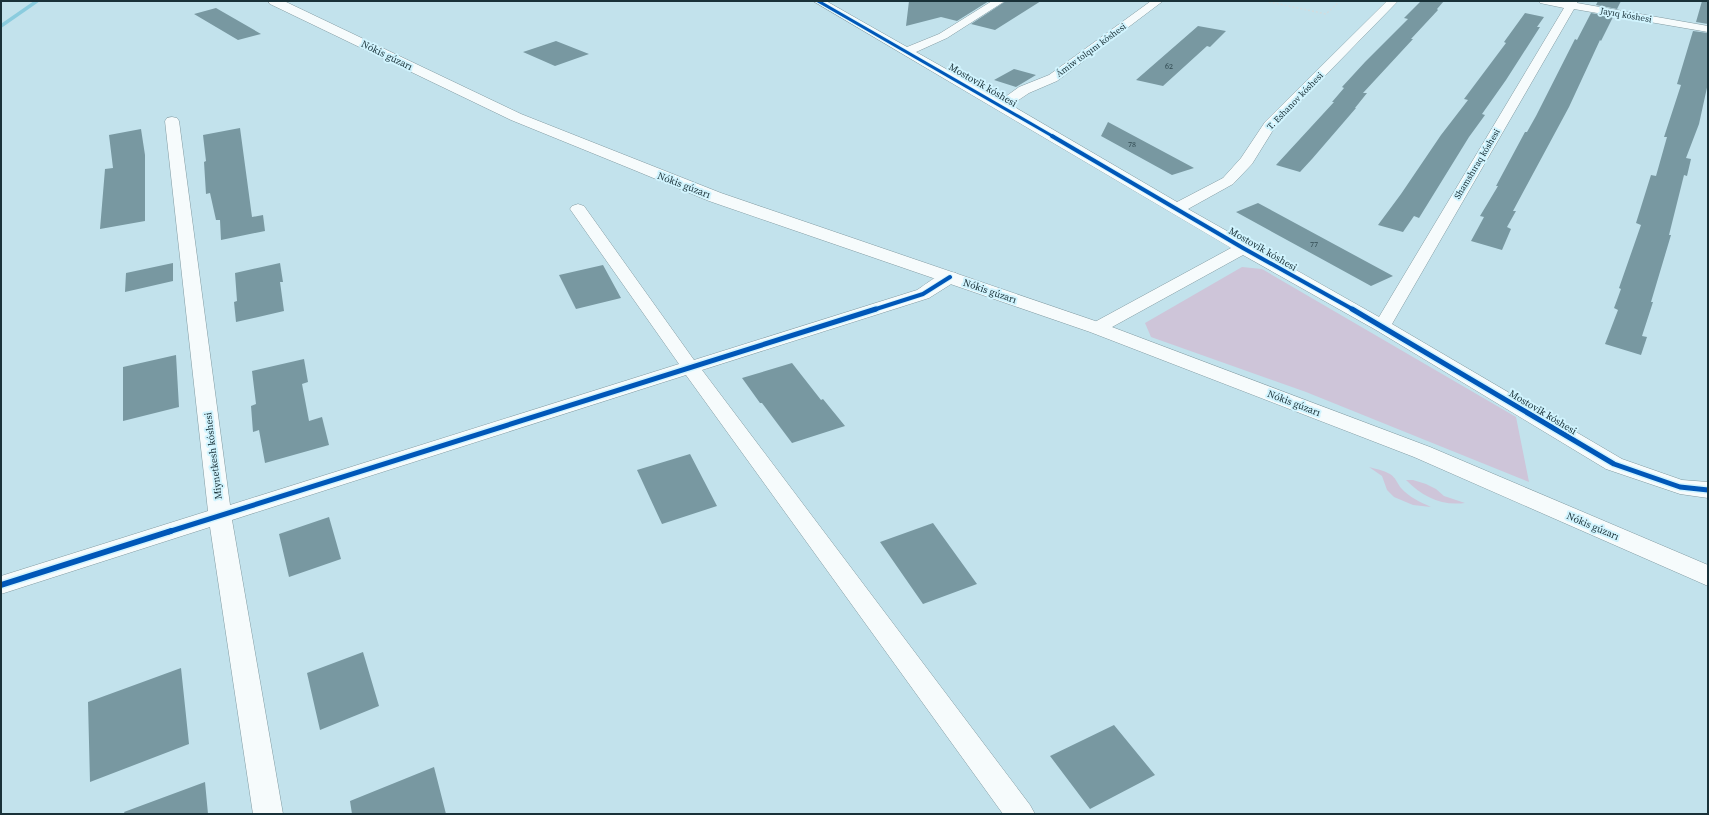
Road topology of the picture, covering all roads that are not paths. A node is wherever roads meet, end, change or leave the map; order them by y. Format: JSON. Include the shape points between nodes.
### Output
{"nodes":[{"id":1,"x":274,"y":1,"type":"edge"},
{"id":2,"x":1000,"y":1,"type":"edge"},
{"id":3,"x":1158,"y":1,"type":"edge"},
{"id":4,"x":1393,"y":1,"type":"edge"},
{"id":5,"x":1544,"y":1,"type":"edge"},
{"id":6,"x":822,"y":2,"type":"edge"},
{"id":7,"x":1572,"y":3,"type":"edge"},
{"id":8,"x":1708,"y":30,"type":"edge"},
{"id":9,"x":906,"y":52,"type":"junction"},
{"id":10,"x":1001,"y":106,"type":"junction"},
{"id":11,"x":172,"y":121,"type":"dead end"},
{"id":12,"x":578,"y":209,"type":"dead end"},
{"id":13,"x":1176,"y":210,"type":"junction"},
{"id":14,"x":1243,"y":248,"type":"junction"},
{"id":15,"x":950,"y":277,"type":"junction"},
{"id":16,"x":1382,"y":326,"type":"junction"},
{"id":17,"x":1097,"y":328,"type":"junction"},
{"id":18,"x":690,"y":366,"type":"junction"},
{"id":19,"x":1708,"y":490,"type":"edge"},
{"id":20,"x":220,"y":517,"type":"junction"},
{"id":21,"x":1708,"y":576,"type":"edge"},
{"id":22,"x":1,"y":585,"type":"edge"},
{"id":23,"x":268,"y":814,"type":"edge"},
{"id":24,"x":1020,"y":814,"type":"edge"}],
"edges":[{"from":1,"to":15,"type":"main road","name":"Nókis gúzarı","via":[[516,117],[715,197]]},
{"from":2,"to":9,"type":"street","via":[[943,36]]},
{"from":3,"to":10,"type":"street","name":"Ámiw tolqını kóshesi","via":[[1053,78],[1024,90]]},
{"from":4,"to":13,"type":"street","name":"T. Eshanov kóshesi","via":[[1270,125],[1247,161],[1228,181]]},
{"from":5,"to":7,"type":"street","name":"Jayıq kóshesi"},
{"from":6,"to":9,"type":"street","name":"Mostovik kóshesi"},
{"from":7,"to":8,"type":"street","name":"Jayıq kóshesi"},
{"from":7,"to":16,"type":"street","name":"Shamshıraq kóshesi"},
{"from":9,"to":10,"type":"street","name":"Mostovik kóshesi"},
{"from":10,"to":13,"type":"street","name":"Mostovik kóshesi"},
{"from":11,"to":20,"type":"street","name":"Miynetkesh kóshesi"},
{"from":12,"to":18,"type":"street"},
{"from":13,"to":14,"type":"street","name":"Mostovik kóshesi"},
{"from":14,"to":16,"type":"street","name":"Mostovik kóshesi"},
{"from":14,"to":17,"type":"street"},
{"from":15,"to":17,"type":"main road","name":"Nókis gúzarı"},
{"from":15,"to":18,"type":"street","via":[[923,294]]},
{"from":16,"to":19,"type":"street","name":"Mostovik kóshesi","via":[[1614,464],[1680,487]]},
{"from":17,"to":21,"type":"main road","name":"Nókis gúzarı","via":[[1422,452]]},
{"from":18,"to":20,"type":"street"},
{"from":18,"to":24,"type":"street"},
{"from":20,"to":22,"type":"street"},
{"from":20,"to":23,"type":"street","name":"Miynetkesh kóshesi"}]}
